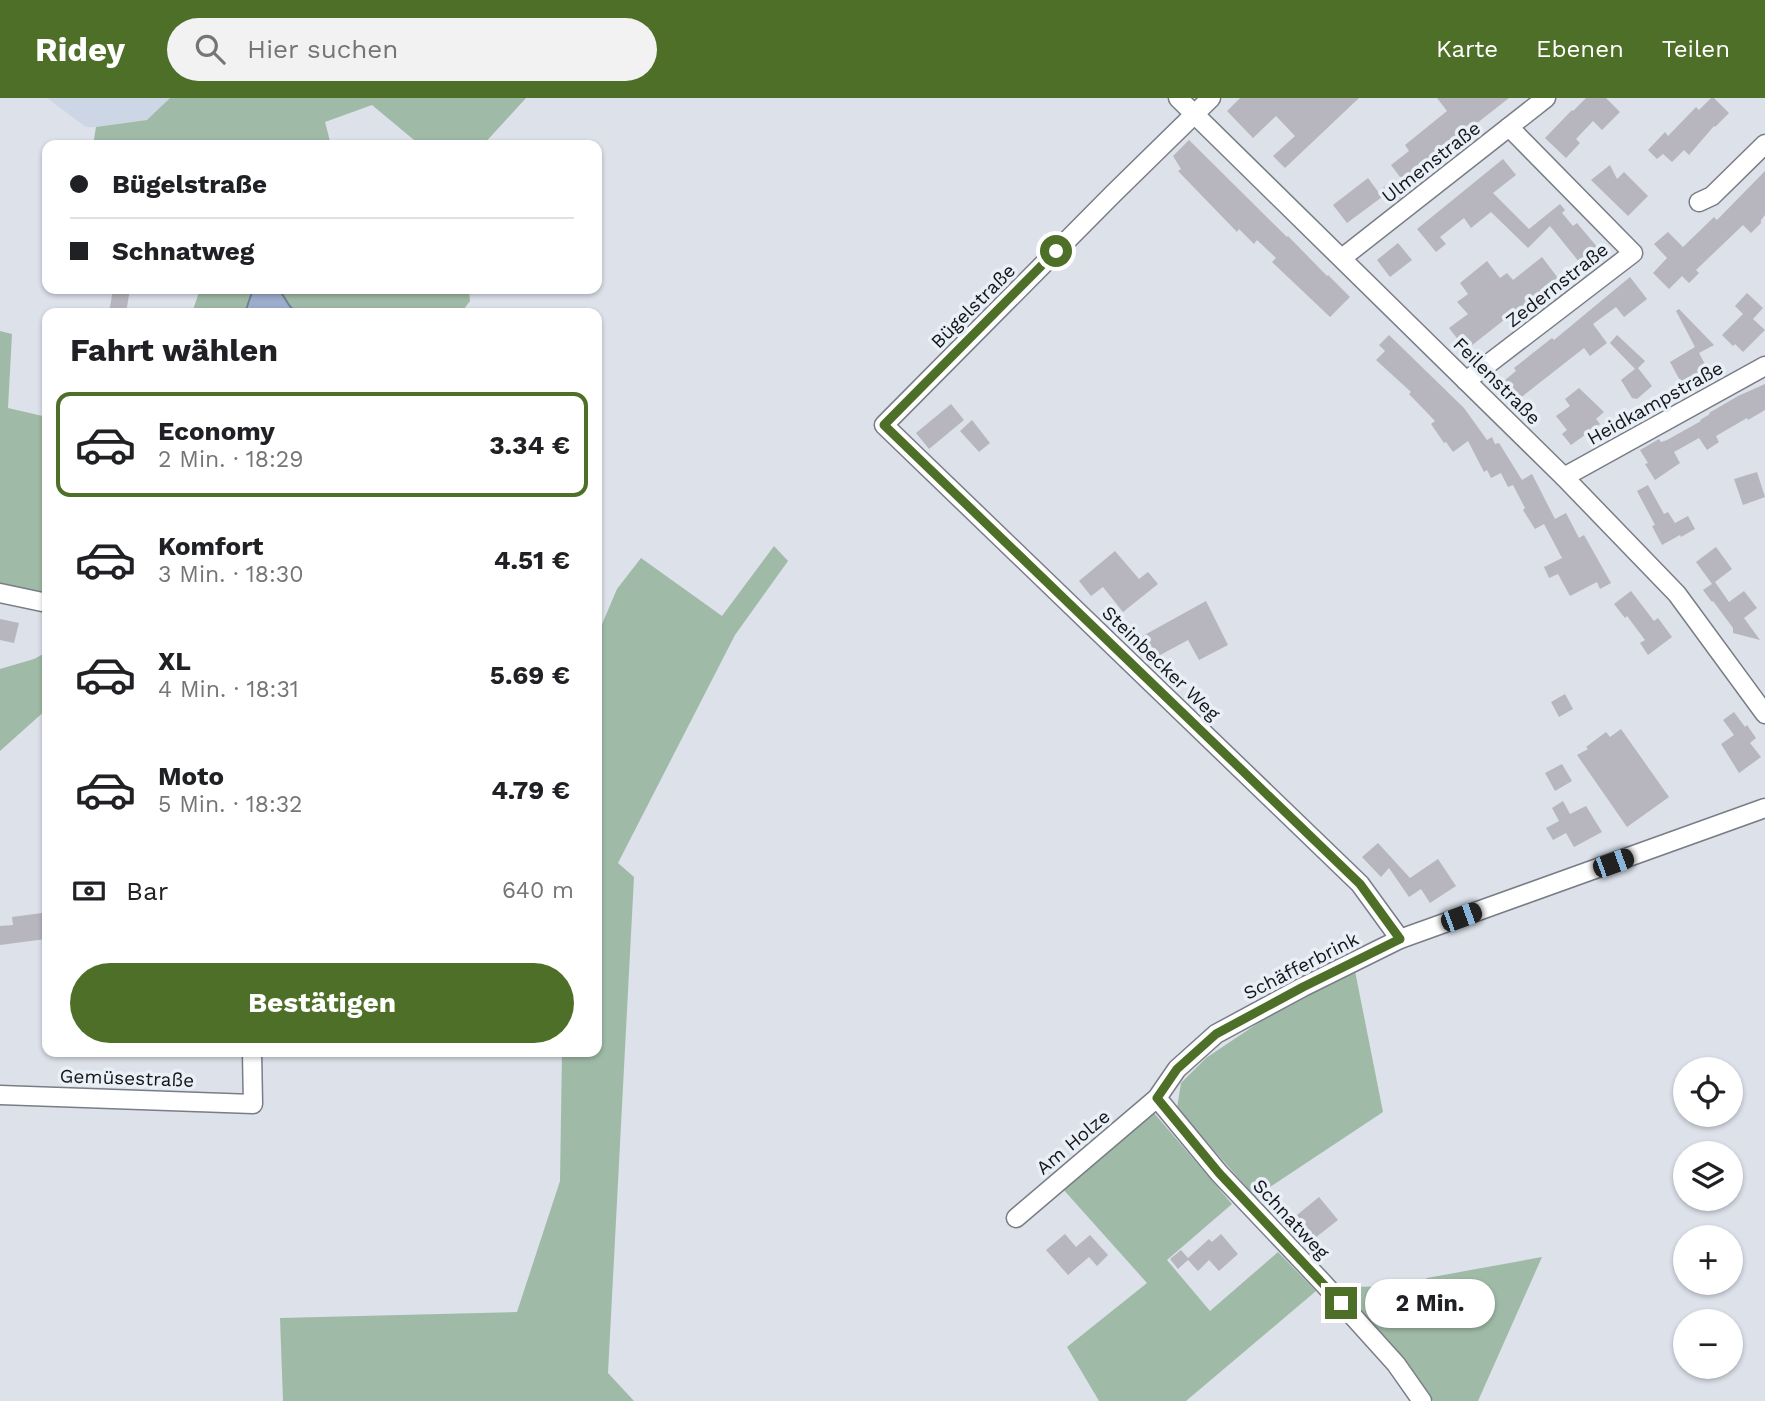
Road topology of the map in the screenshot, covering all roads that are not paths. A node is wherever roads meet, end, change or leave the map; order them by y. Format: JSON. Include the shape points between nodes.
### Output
{"nodes":[{"id":1,"x":1178,"y":98,"type":"edge"},
{"id":2,"x":1211,"y":98,"type":"edge"},
{"id":3,"x":1546,"y":98,"type":"edge"},
{"id":4,"x":1195,"y":114,"type":"junction"},
{"id":5,"x":1508,"y":127,"type":"junction"},
{"id":6,"x":1765,"y":144,"type":"edge"},
{"id":7,"x":1699,"y":202,"type":"dead end"},
{"id":8,"x":1342,"y":258,"type":"junction"},
{"id":9,"x":1765,"y":366,"type":"edge"},
{"id":10,"x":1466,"y":381,"type":"junction"},
{"id":11,"x":884,"y":425,"type":"joint"},
{"id":12,"x":1564,"y":477,"type":"junction"},
{"id":13,"x":0,"y":593,"type":"edge"},
{"id":14,"x":42,"y":602,"type":"edge"},
{"id":15,"x":1765,"y":714,"type":"edge"},
{"id":16,"x":1765,"y":808,"type":"edge"},
{"id":17,"x":1400,"y":939,"type":"junction"},
{"id":18,"x":252,"y":1057,"type":"edge"},
{"id":19,"x":0,"y":1095,"type":"edge"},
{"id":20,"x":1157,"y":1098,"type":"junction"},
{"id":21,"x":1016,"y":1218,"type":"dead end"},
{"id":22,"x":1422,"y":1401,"type":"edge"}],
"edges":[{"from":1,"to":4,"type":"street","name":"Feilenstraße"},
{"from":2,"to":4,"type":"street","name":"Bügelstraße"},
{"from":3,"to":5,"type":"street","name":"Ulmenstraße"},
{"from":4,"to":8,"type":"street","name":"Feilenstraße"},
{"from":4,"to":11,"type":"street","name":"Bügelstraße"},
{"from":5,"to":8,"type":"street","name":"Ulmenstraße"},
{"from":5,"to":10,"type":"street","name":"Zedernstraße","via":[[1633,253]]},
{"from":6,"to":7,"type":"street"},
{"from":8,"to":10,"type":"street","name":"Feilenstraße"},
{"from":9,"to":12,"type":"street","name":"Heidkampstraße"},
{"from":10,"to":12,"type":"street","name":"Feilenstraße"},
{"from":11,"to":17,"type":"street","name":"Steinbecker Weg","via":[[1360,884]]},
{"from":12,"to":15,"type":"street","name":"Feilenstraße","via":[[1677,594]]},
{"from":13,"to":14,"type":"street"},
{"from":16,"to":17,"type":"street","name":"Schäfferbrink"},
{"from":17,"to":20,"type":"street","name":"Schäfferbrink","via":[[1216,1034],[1177,1069]]},
{"from":18,"to":19,"type":"street","name":"Gemüsestraße","via":[[253,1104]]},
{"from":20,"to":21,"type":"street","name":"Am Holze"},
{"from":20,"to":22,"type":"street","name":"Schnatweg","via":[[1219,1173],[1396,1364]]}]}
